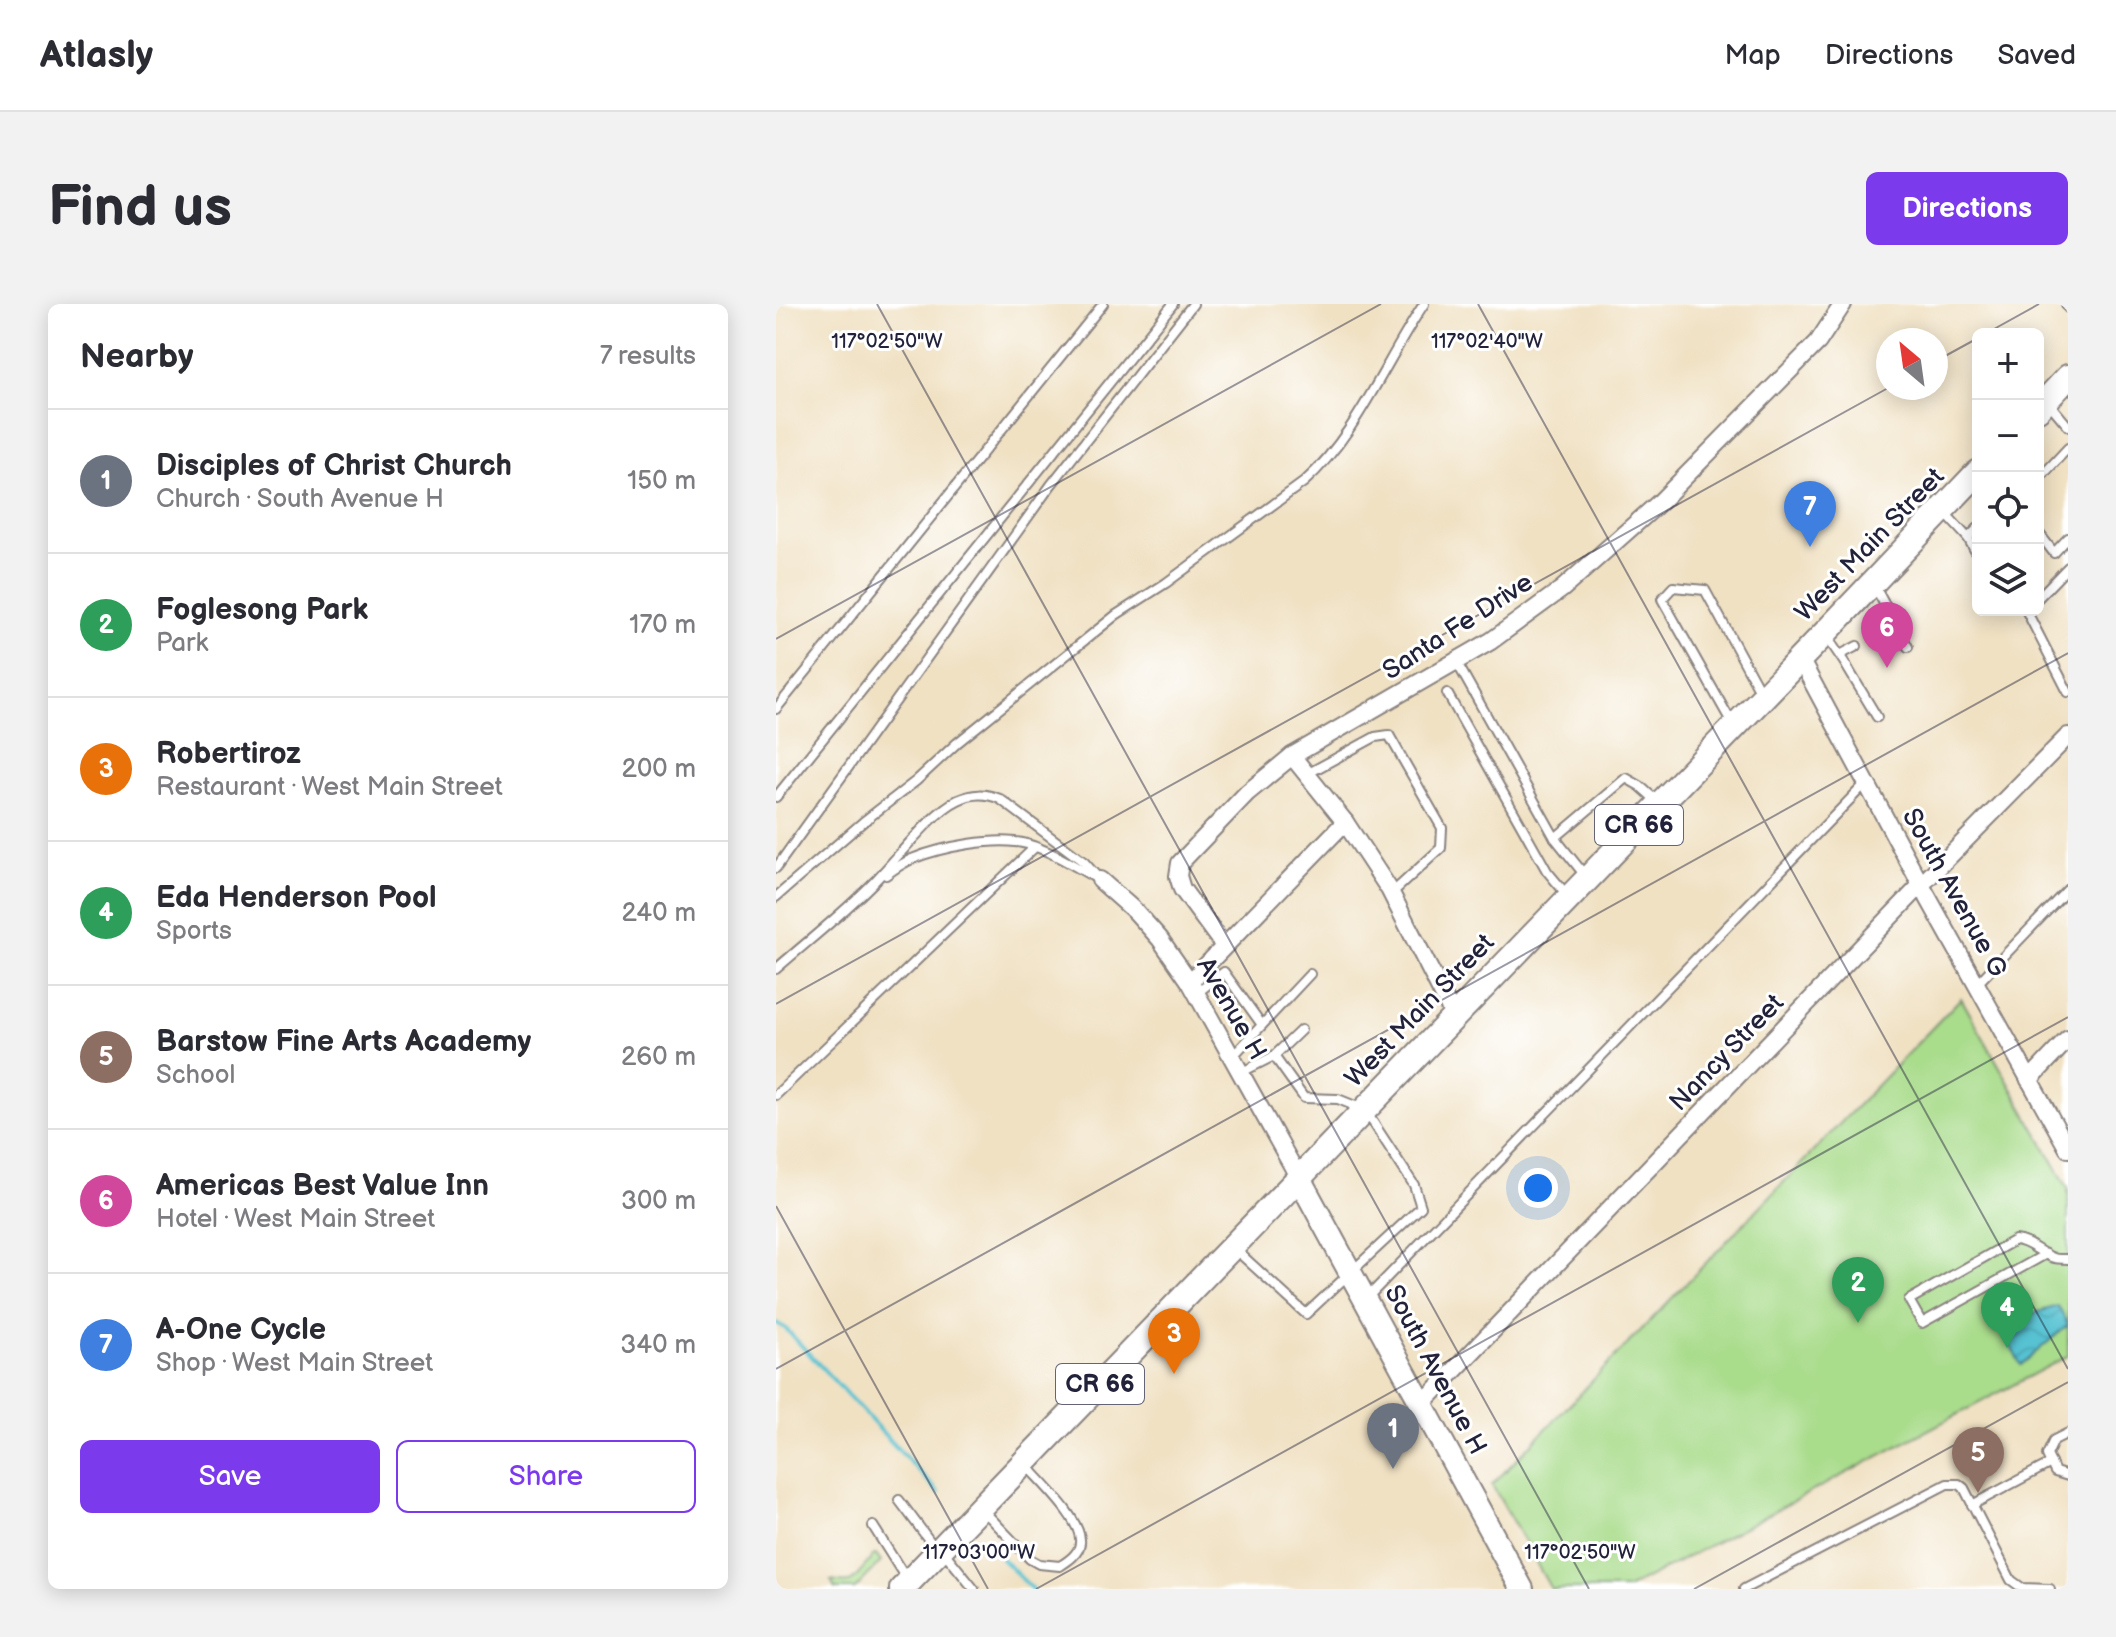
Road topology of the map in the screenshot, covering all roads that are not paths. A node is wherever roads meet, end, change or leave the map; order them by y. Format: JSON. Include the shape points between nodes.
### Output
{"nodes":[{"id":1,"x":1103,"y":304,"type":"edge"},
{"id":2,"x":1173,"y":304,"type":"edge"},
{"id":3,"x":1193,"y":304,"type":"edge"},
{"id":4,"x":1424,"y":304,"type":"edge"},
{"id":5,"x":1843,"y":304,"type":"edge"},
{"id":6,"x":2068,"y":377,"type":"edge"},
{"id":7,"x":2044,"y":397,"type":"edge"},
{"id":8,"x":2042,"y":400,"type":"edge"},
{"id":9,"x":2068,"y":426,"type":"edge"},
{"id":10,"x":2068,"y":448,"type":"edge"},
{"id":11,"x":2044,"y":474,"type":"edge"},
{"id":12,"x":1972,"y":478,"type":"edge"},
{"id":13,"x":1942,"y":509,"type":"junction"},
{"id":14,"x":1972,"y":534,"type":"edge"},
{"id":15,"x":1968,"y":538,"type":"junction"},
{"id":16,"x":2068,"y":538,"type":"edge"},
{"id":17,"x":2044,"y":540,"type":"edge"},
{"id":18,"x":1972,"y":545,"type":"edge"},
{"id":19,"x":2068,"y":567,"type":"edge"},
{"id":20,"x":1872,"y":582,"type":"junction"},
{"id":21,"x":2044,"y":592,"type":"edge"},
{"id":22,"x":1887,"y":609,"type":"junction"},
{"id":23,"x":2029,"y":616,"type":"edge"},
{"id":24,"x":1825,"y":633,"type":"junction"},
{"id":25,"x":1877,"y":635,"type":"dead end"},
{"id":26,"x":1857,"y":646,"type":"dead end"},
{"id":27,"x":1908,"y":647,"type":"dead end"},
{"id":28,"x":1840,"y":655,"type":"junction"},
{"id":29,"x":1800,"y":659,"type":"junction"},
{"id":30,"x":1456,"y":661,"type":"junction"},
{"id":31,"x":2068,"y":692,"type":"edge"},
{"id":32,"x":1447,"y":693,"type":"dead end"},
{"id":33,"x":1763,"y":697,"type":"junction"},
{"id":34,"x":776,"y":709,"type":"edge"},
{"id":35,"x":1877,"y":717,"type":"dead end"},
{"id":36,"x":1734,"y":727,"type":"junction"},
{"id":37,"x":2068,"y":736,"type":"edge"},
{"id":38,"x":1292,"y":756,"type":"junction"},
{"id":39,"x":1307,"y":774,"type":"junction"},
{"id":40,"x":1866,"y":783,"type":"junction"},
{"id":41,"x":776,"y":797,"type":"edge"},
{"id":42,"x":1660,"y":803,"type":"junction"},
{"id":43,"x":1345,"y":822,"type":"junction"},
{"id":44,"x":1555,"y":838,"type":"junction"},
{"id":45,"x":1035,"y":847,"type":"junction"},
{"id":46,"x":776,"y":868,"type":"edge"},
{"id":47,"x":1588,"y":878,"type":"junction"},
{"id":48,"x":1100,"y":880,"type":"junction"},
{"id":49,"x":872,"y":884,"type":"junction"},
{"id":50,"x":1921,"y":885,"type":"junction"},
{"id":51,"x":2068,"y":889,"type":"edge"},
{"id":52,"x":1391,"y":893,"type":"junction"},
{"id":53,"x":776,"y":897,"type":"edge"},
{"id":54,"x":1569,"y":898,"type":"junction"},
{"id":55,"x":1224,"y":946,"type":"junction"},
{"id":56,"x":776,"y":969,"type":"edge"},
{"id":57,"x":1310,"y":974,"type":"dead end"},
{"id":58,"x":1976,"y":984,"type":"junction"},
{"id":59,"x":1194,"y":987,"type":"junction"},
{"id":60,"x":1454,"y":1017,"type":"junction"},
{"id":61,"x":1262,"y":1025,"type":"junction"},
{"id":62,"x":1301,"y":1030,"type":"dead end"},
{"id":63,"x":2068,"y":1039,"type":"edge"},
{"id":64,"x":1274,"y":1056,"type":"junction"},
{"id":65,"x":1232,"y":1057,"type":"junction"},
{"id":66,"x":1240,"y":1073,"type":"junction"},
{"id":67,"x":2029,"y":1080,"type":"junction"},
{"id":68,"x":776,"y":1095,"type":"edge"},
{"id":69,"x":1365,"y":1110,"type":"junction"},
{"id":70,"x":2068,"y":1149,"type":"edge"},
{"id":71,"x":1299,"y":1178,"type":"junction"},
{"id":72,"x":1233,"y":1246,"type":"junction"},
{"id":73,"x":2046,"y":1254,"type":"junction"},
{"id":74,"x":2068,"y":1259,"type":"edge"},
{"id":75,"x":1350,"y":1271,"type":"junction"},
{"id":76,"x":1366,"y":1300,"type":"junction"},
{"id":77,"x":1422,"y":1404,"type":"junction"},
{"id":78,"x":2068,"y":1433,"type":"edge"},
{"id":79,"x":1024,"y":1463,"type":"junction"},
{"id":80,"x":2051,"y":1463,"type":"junction"},
{"id":81,"x":2068,"y":1476,"type":"edge"},
{"id":82,"x":899,"y":1500,"type":"dead end"},
{"id":83,"x":1972,"y":1505,"type":"junction"},
{"id":84,"x":981,"y":1508,"type":"junction"},
{"id":85,"x":873,"y":1526,"type":"dead end"},
{"id":86,"x":940,"y":1550,"type":"junction"},
{"id":87,"x":905,"y":1586,"type":"edge"},
{"id":88,"x":974,"y":1589,"type":"edge"},
{"id":89,"x":1522,"y":1589,"type":"edge"},
{"id":90,"x":1744,"y":1589,"type":"edge"},
{"id":91,"x":2050,"y":1589,"type":"edge"}],
"edges":[{"from":1,"to":34,"type":"lane"},
{"from":2,"to":41,"type":"lane"},
{"from":3,"to":46,"type":"lane","via":[[1051,485]]},
{"from":4,"to":53,"type":"lane","via":[[1322,466],[1116,615]]},
{"from":5,"to":30,"type":"street","name":"Santa Fe Drive","via":[[1818,342],[1660,502],[1562,589]]},
{"from":6,"to":7,"type":"main road"},
{"from":8,"to":9,"type":"lane"},
{"from":10,"to":11,"type":"lane"},
{"from":12,"to":13,"type":"main road","name":"West Main Street","number":"CR 66"},
{"from":13,"to":15,"type":"lane"},
{"from":13,"to":20,"type":"main road","name":"West Main Street","number":"CR 66"},
{"from":14,"to":15,"type":"lane"},
{"from":15,"to":18,"type":"lane"},
{"from":16,"to":17,"type":"lane","via":[[2054,553]]},
{"from":19,"to":21,"type":"lane"},
{"from":20,"to":22,"type":"lane"},
{"from":20,"to":24,"type":"main road","name":"West Main Street","number":"CR 66"},
{"from":22,"to":25,"type":"lane","via":[[1886,628]]},
{"from":22,"to":27,"type":"lane"},
{"from":23,"to":31,"type":"lane"},
{"from":24,"to":28,"type":"lane"},
{"from":24,"to":29,"type":"main road","name":"West Main Street","number":"CR 66"},
{"from":26,"to":28,"type":"lane"},
{"from":28,"to":35,"type":"lane"},
{"from":29,"to":33,"type":"main road","name":"West Main Street","number":"CR 66"},
{"from":29,"to":40,"type":"street","name":"South Avenue G"},
{"from":30,"to":38,"type":"street","name":"Santa Fe Drive"},
{"from":30,"to":44,"type":"lane"},
{"from":32,"to":54,"type":"lane","via":[[1547,871]]},
{"from":33,"to":36,"type":"main road","name":"West Main Street","number":"CR 66"},
{"from":33,"to":36,"type":"lane","via":[[1705,590],[1673,587],[1662,599]]},
{"from":36,"to":42,"type":"main road","name":"West Main Street","number":"CR 66"},
{"from":37,"to":50,"type":"street","name":"Nancy Street"},
{"from":38,"to":39,"type":"street"},
{"from":38,"to":55,"type":"street","name":"Santa Fe Drive","via":[[1247,793],[1180,863],[1182,889]]},
{"from":39,"to":43,"type":"street"},
{"from":39,"to":52,"type":"lane","via":[[1375,737],[1389,735],[1442,828],[1441,848]]},
{"from":40,"to":50,"type":"street","name":"South Avenue G"},
{"from":40,"to":76,"type":"lane"},
{"from":42,"to":44,"type":"lane","via":[[1626,778]]},
{"from":42,"to":47,"type":"main road","name":"West Main Street","number":"CR 66"},
{"from":43,"to":52,"type":"street"},
{"from":43,"to":55,"type":"street"},
{"from":44,"to":47,"type":"lane"},
{"from":45,"to":48,"type":"lane"},
{"from":45,"to":49,"type":"lane","via":[[991,843],[934,851]]},
{"from":45,"to":68,"type":"lane"},
{"from":47,"to":54,"type":"main road","name":"West Main Street","number":"CR 66"},
{"from":48,"to":49,"type":"lane","via":[[1084,862],[987,794],[956,801],[940,812]]},
{"from":48,"to":59,"type":"street","name":"Avenue H","via":[[1160,939]]},
{"from":49,"to":56,"type":"lane"},
{"from":50,"to":58,"type":"street","name":"South Avenue G"},
{"from":50,"to":77,"type":"street","name":"Nancy Street"},
{"from":51,"to":58,"type":"lane"},
{"from":52,"to":60,"type":"street"},
{"from":54,"to":60,"type":"main road","name":"West Main Street","number":"CR 66"},
{"from":55,"to":59,"type":"street"},
{"from":57,"to":61,"type":"lane"},
{"from":58,"to":67,"type":"street","name":"South Avenue G"},
{"from":59,"to":61,"type":"lane","via":[[1224,972]]},
{"from":59,"to":65,"type":"street","name":"Avenue H"},
{"from":60,"to":69,"type":"main road","name":"West Main Street","number":"CR 66"},
{"from":61,"to":65,"type":"lane"},
{"from":62,"to":64,"type":"lane"},
{"from":63,"to":67,"type":"street"},
{"from":64,"to":66,"type":"lane"},
{"from":64,"to":69,"type":"lane","via":[[1304,1098],[1338,1099]]},
{"from":65,"to":66,"type":"street","name":"Avenue H"},
{"from":66,"to":71,"type":"street","name":"Avenue H"},
{"from":67,"to":70,"type":"street","name":"South Avenue G"},
{"from":69,"to":71,"type":"main road","name":"West Main Street","number":"CR 66"},
{"from":69,"to":75,"type":"lane","via":[[1414,1185],[1421,1207]]},
{"from":71,"to":72,"type":"main road","name":"West Main Street","number":"CR 66"},
{"from":71,"to":75,"type":"street","name":"South Avenue H"},
{"from":72,"to":75,"type":"lane","via":[[1306,1314]]},
{"from":72,"to":79,"type":"main road","name":"West Main Street","number":"CR 66"},
{"from":73,"to":73,"type":"lane","via":[[2015,1240],[1909,1300],[1922,1323]]},
{"from":73,"to":74,"type":"lane"},
{"from":75,"to":76,"type":"street","name":"South Avenue H"},
{"from":76,"to":77,"type":"street","name":"South Avenue H"},
{"from":77,"to":89,"type":"street","name":"South Avenue H"},
{"from":78,"to":80,"type":"lane","via":[[2054,1440],[2047,1455]]},
{"from":79,"to":84,"type":"main road","name":"West Main Street","number":"CR 66"},
{"from":79,"to":84,"type":"lane","via":[[1079,1532],[1073,1557],[1060,1566],[1039,1564]]},
{"from":80,"to":81,"type":"lane","via":[[2055,1472]]},
{"from":80,"to":83,"type":"lane"},
{"from":82,"to":86,"type":"lane"},
{"from":83,"to":90,"type":"lane","via":[[1964,1488],[1947,1484]]},
{"from":83,"to":91,"type":"lane","via":[[2011,1580],[2022,1588]]},
{"from":84,"to":86,"type":"main road","name":"West Main Street","number":"CR 66"},
{"from":85,"to":87,"type":"lane"},
{"from":86,"to":87,"type":"main road","name":"West Main Street","number":"CR 66"},
{"from":86,"to":88,"type":"lane"}]}
